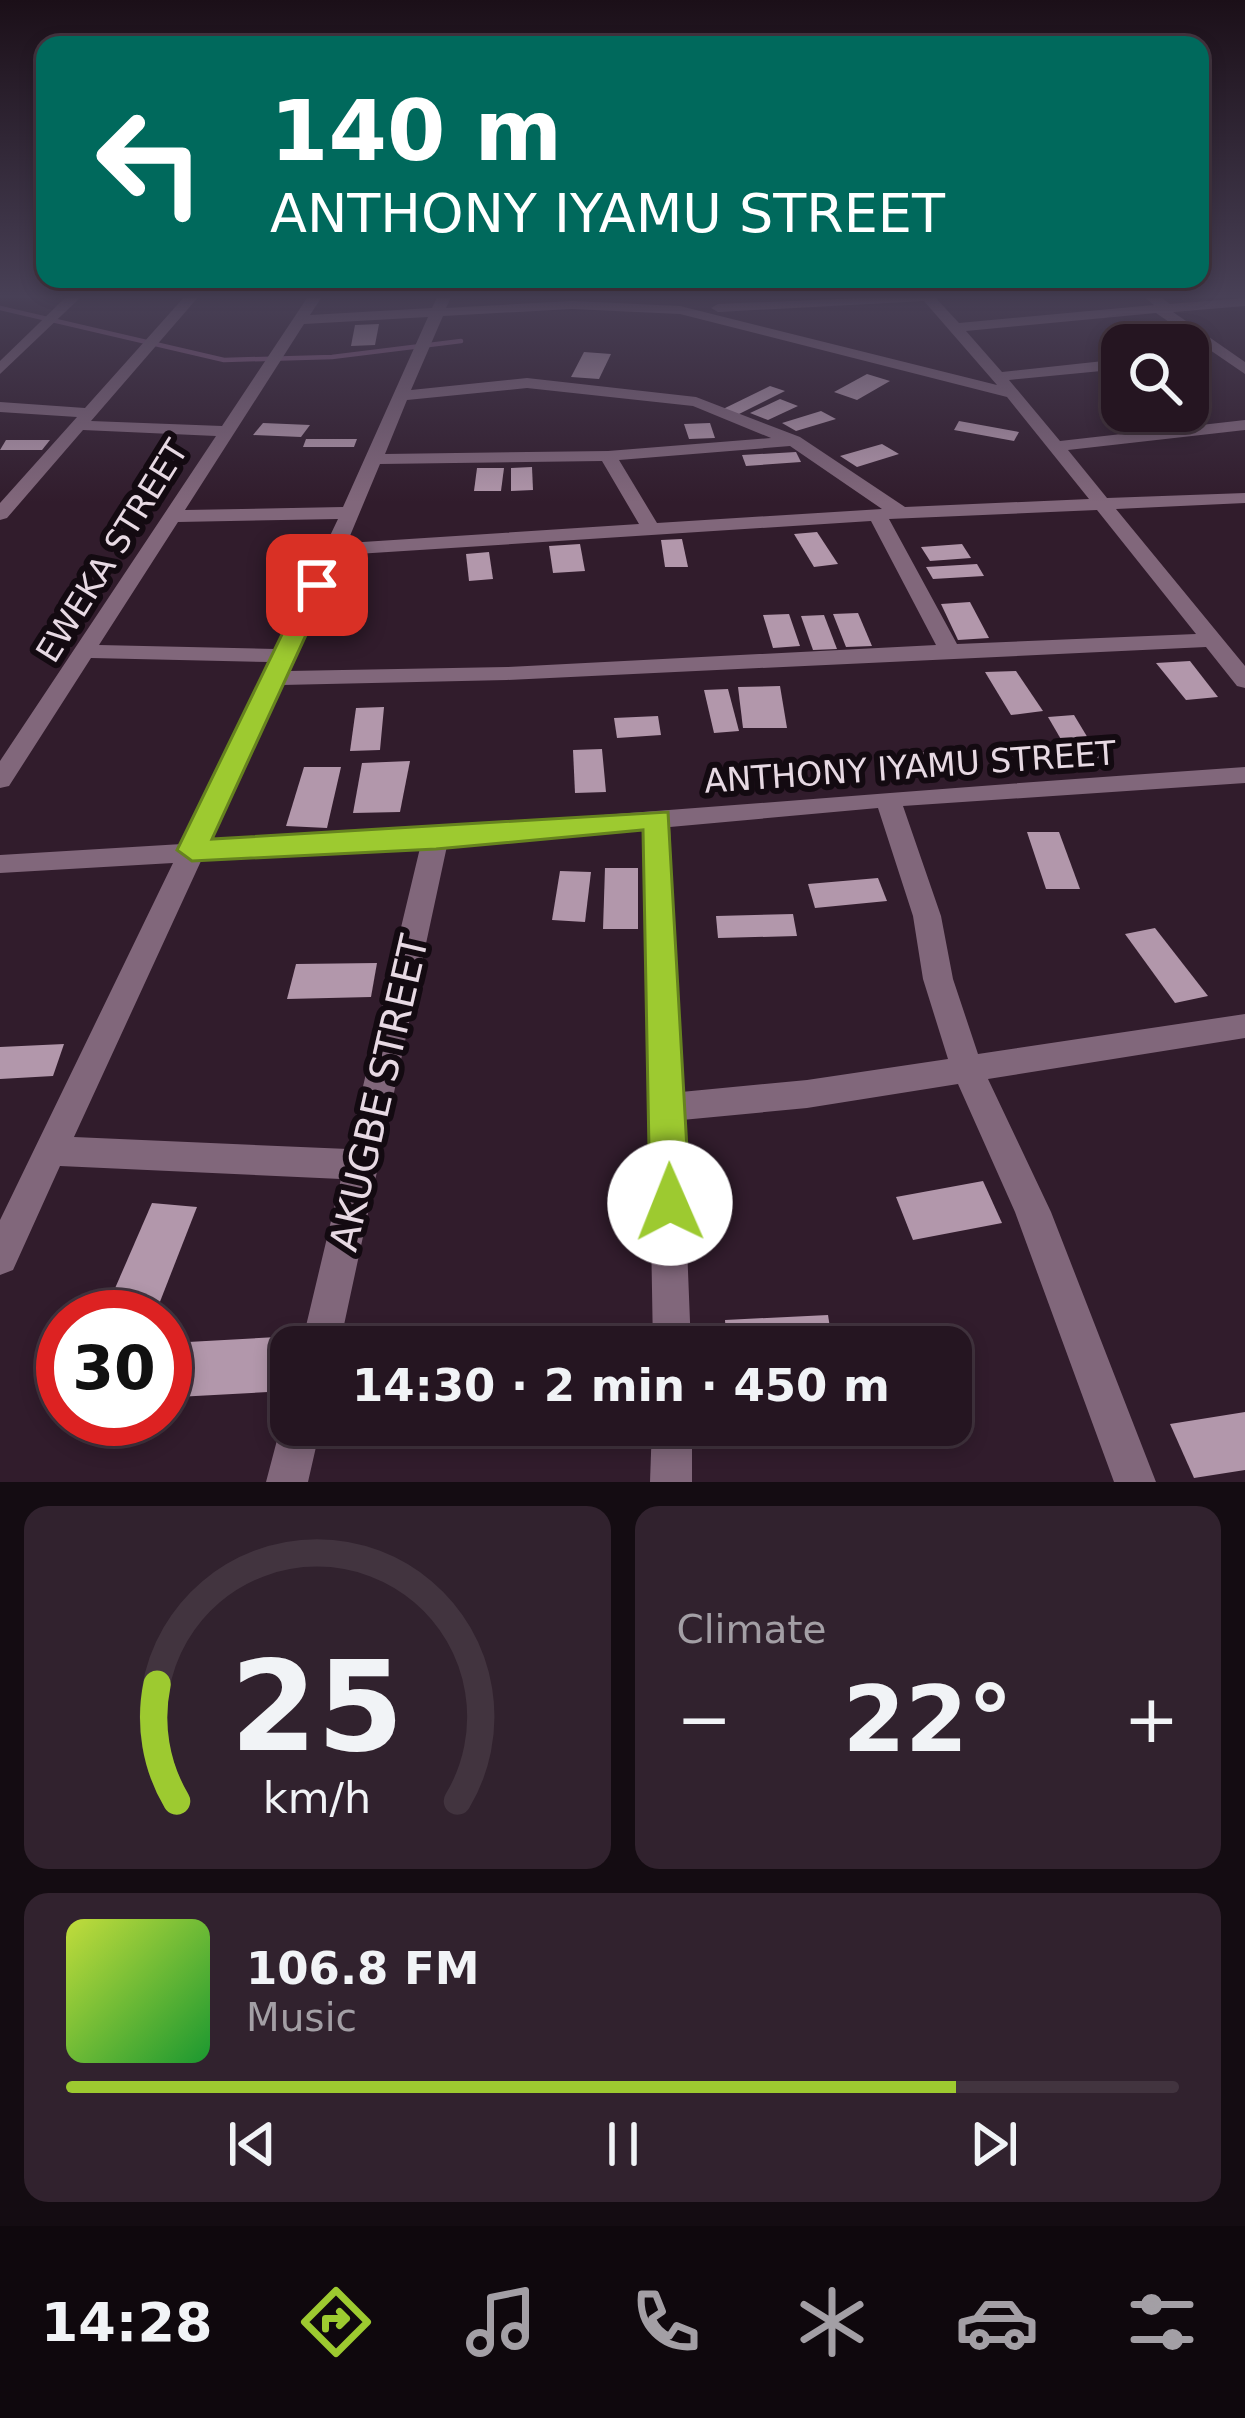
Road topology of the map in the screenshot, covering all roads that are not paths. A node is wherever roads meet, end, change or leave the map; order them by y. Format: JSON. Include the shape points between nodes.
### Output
{"nodes":[{"id":1,"x":132,"y":364,"type":"edge"},
{"id":2,"x":269,"y":364,"type":"edge"},
{"id":3,"x":417,"y":364,"type":"edge"},
{"id":4,"x":895,"y":364,"type":"edge"},
{"id":5,"x":986,"y":364,"type":"edge"},
{"id":6,"x":1101,"y":366,"type":"edge"},
{"id":7,"x":997,"y":377,"type":"junction"},
{"id":8,"x":1013,"y":394,"type":"junction"},
{"id":9,"x":403,"y":396,"type":"junction"},
{"id":10,"x":0,"y":407,"type":"edge"},
{"id":11,"x":84,"y":419,"type":"junction"},
{"id":12,"x":1245,"y":424,"type":"edge"},
{"id":13,"x":223,"y":431,"type":"junction"},
{"id":14,"x":794,"y":441,"type":"junction"},
{"id":15,"x":1053,"y":447,"type":"junction"},
{"id":16,"x":608,"y":456,"type":"junction"},
{"id":17,"x":374,"y":459,"type":"junction"},
{"id":18,"x":1245,"y":498,"type":"edge"},
{"id":19,"x":1106,"y":507,"type":"junction"},
{"id":20,"x":347,"y":513,"type":"junction"},
{"id":21,"x":901,"y":513,"type":"junction"},
{"id":22,"x":0,"y":514,"type":"edge"},
{"id":23,"x":172,"y":516,"type":"junction"},
{"id":24,"x":878,"y":517,"type":"junction"},
{"id":25,"x":651,"y":530,"type":"junction"},
{"id":26,"x":334,"y":550,"type":"junction"},
{"id":27,"x":1210,"y":640,"type":"junction"},
{"id":28,"x":948,"y":647,"type":"junction"},
{"id":29,"x":86,"y":651,"type":"junction"},
{"id":30,"x":279,"y":667,"type":"junction"},
{"id":31,"x":1245,"y":681,"type":"edge"},
{"id":32,"x":1245,"y":775,"type":"edge"},
{"id":33,"x":0,"y":779,"type":"edge"},
{"id":34,"x":888,"y":799,"type":"junction"},
{"id":35,"x":657,"y":819,"type":"junction"},
{"id":36,"x":436,"y":838,"type":"junction"},
{"id":37,"x":192,"y":850,"type":"junction"},
{"id":38,"x":0,"y":864,"type":"edge"},
{"id":39,"x":1245,"y":1026,"type":"edge"},
{"id":40,"x":968,"y":1071,"type":"junction"},
{"id":41,"x":669,"y":1107,"type":"junction"},
{"id":42,"x":50,"y":1151,"type":"junction"},
{"id":43,"x":364,"y":1165,"type":"junction"},
{"id":44,"x":0,"y":1258,"type":"edge"},
{"id":45,"x":325,"y":1326,"type":"edge"},
{"id":46,"x":672,"y":1326,"type":"edge"},
{"id":47,"x":295,"y":1446,"type":"edge"},
{"id":48,"x":672,"y":1446,"type":"edge"},
{"id":49,"x":286,"y":1482,"type":"edge"},
{"id":50,"x":671,"y":1482,"type":"edge"},
{"id":51,"x":1135,"y":1482,"type":"edge"}],
"edges":[{"from":1,"to":11,"type":"street"},
{"from":2,"to":13,"type":"street","name":"EWEKA STREET"},
{"from":3,"to":9,"type":"street"},
{"from":4,"to":8,"type":"street"},
{"from":5,"to":7,"type":"street"},
{"from":6,"to":7,"type":"street"},
{"from":7,"to":8,"type":"street"},
{"from":8,"to":15,"type":"street"},
{"from":9,"to":14,"type":"street","via":[[510,383],[632,391],[697,402]]},
{"from":9,"to":17,"type":"street"},
{"from":10,"to":11,"type":"street"},
{"from":11,"to":13,"type":"street"},
{"from":11,"to":22,"type":"street"},
{"from":12,"to":15,"type":"street"},
{"from":13,"to":23,"type":"street","name":"EWEKA STREET"},
{"from":14,"to":16,"type":"street"},
{"from":14,"to":21,"type":"street"},
{"from":15,"to":19,"type":"street"},
{"from":16,"to":17,"type":"street"},
{"from":16,"to":25,"type":"street"},
{"from":17,"to":20,"type":"street"},
{"from":18,"to":19,"type":"street"},
{"from":19,"to":21,"type":"street"},
{"from":19,"to":27,"type":"street"},
{"from":20,"to":23,"type":"street"},
{"from":20,"to":26,"type":"street"},
{"from":21,"to":24,"type":"street"},
{"from":23,"to":29,"type":"street","name":"EWEKA STREET"},
{"from":24,"to":25,"type":"street"},
{"from":24,"to":28,"type":"street"},
{"from":25,"to":26,"type":"street"},
{"from":26,"to":30,"type":"street"},
{"from":27,"to":28,"type":"street"},
{"from":27,"to":31,"type":"street"},
{"from":28,"to":30,"type":"street","via":[[422,679]]},
{"from":29,"to":30,"type":"street"},
{"from":29,"to":33,"type":"street","name":"EWEKA STREET"},
{"from":30,"to":37,"type":"street"},
{"from":32,"to":34,"type":"street","name":"ANTHONY IYAMU STREET"},
{"from":34,"to":35,"type":"street","name":"ANTHONY IYAMU STREET"},
{"from":34,"to":40,"type":"street"},
{"from":35,"to":36,"type":"street","name":"ANTHONY IYAMU STREET"},
{"from":35,"to":41,"type":"street"},
{"from":36,"to":37,"type":"street"},
{"from":36,"to":43,"type":"street","name":"AKUGBE STREET"},
{"from":37,"to":38,"type":"street"},
{"from":37,"to":42,"type":"street"},
{"from":39,"to":40,"type":"street"},
{"from":40,"to":41,"type":"street"},
{"from":40,"to":51,"type":"street","via":[[1033,1212]]},
{"from":41,"to":46,"type":"street"},
{"from":42,"to":43,"type":"street"},
{"from":42,"to":44,"type":"street"},
{"from":43,"to":45,"type":"street","name":"AKUGBE STREET"},
{"from":47,"to":49,"type":"street"},
{"from":48,"to":50,"type":"street"}]}
